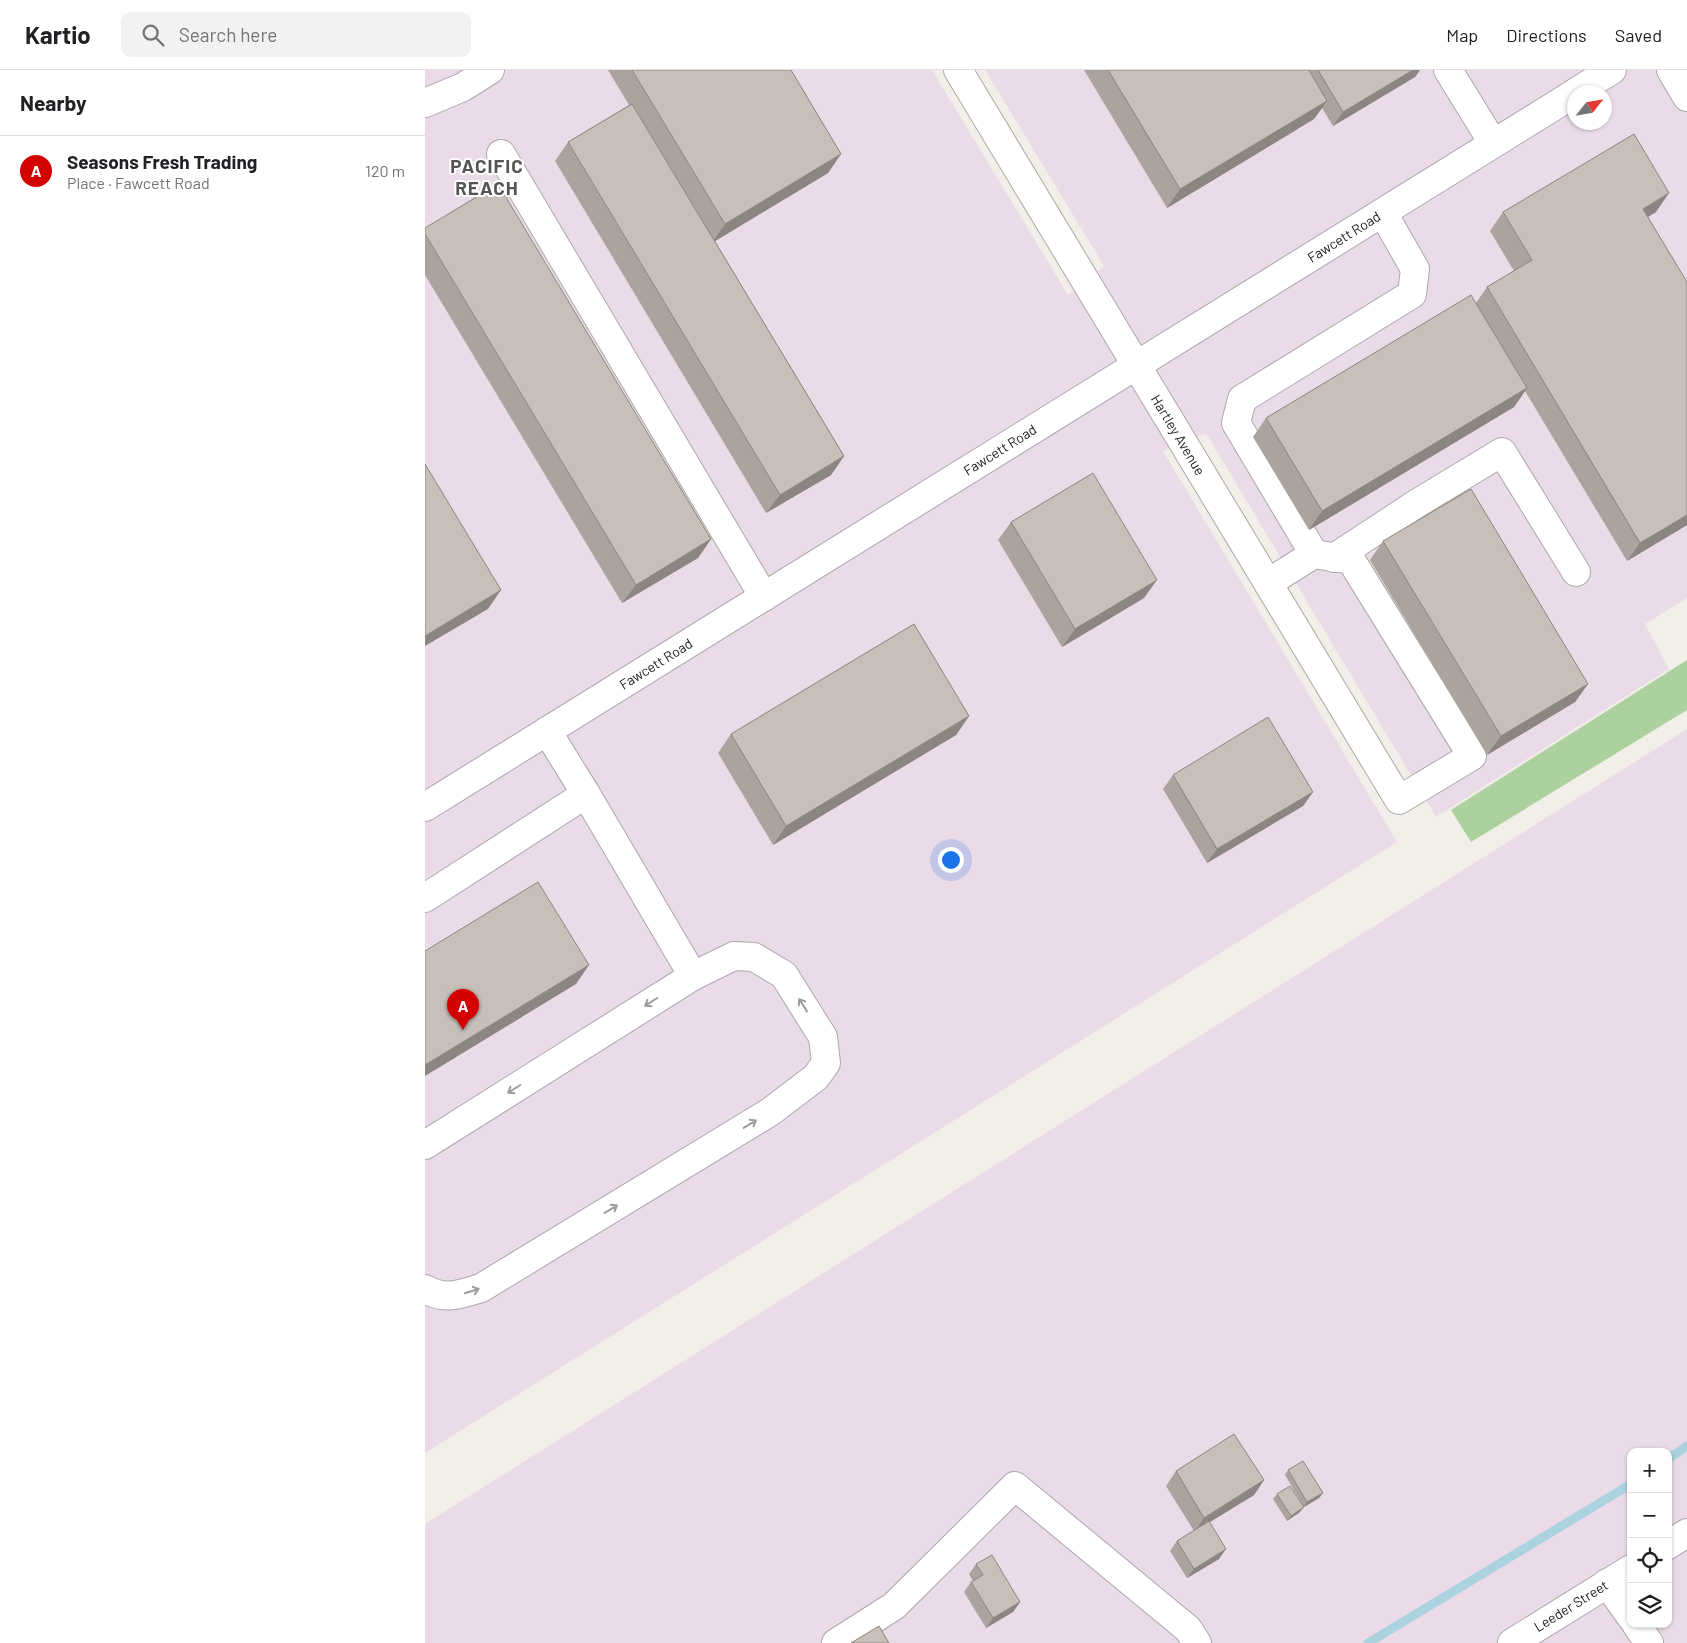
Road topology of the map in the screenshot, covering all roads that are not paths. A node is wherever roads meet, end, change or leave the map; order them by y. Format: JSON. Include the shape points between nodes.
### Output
{"nodes":[{"id":1,"x":490,"y":70,"type":"edge"},
{"id":2,"x":958,"y":70,"type":"edge"},
{"id":3,"x":1448,"y":70,"type":"edge"},
{"id":4,"x":1612,"y":70,"type":"edge"},
{"id":5,"x":1671,"y":70,"type":"edge"},
{"id":6,"x":1588,"y":85,"type":"edge"},
{"id":7,"x":1687,"y":97,"type":"edge"},
{"id":8,"x":1567,"y":98,"type":"edge"},
{"id":9,"x":425,"y":103,"type":"edge"},
{"id":10,"x":1493,"y":143,"type":"junction"},
{"id":11,"x":501,"y":154,"type":"dead end"},
{"id":12,"x":1383,"y":213,"type":"junction"},
{"id":13,"x":1136,"y":364,"type":"junction"},
{"id":14,"x":1324,"y":556,"type":"junction"},
{"id":15,"x":1576,"y":572,"type":"dead end"},
{"id":16,"x":1268,"y":583,"type":"junction"},
{"id":17,"x":764,"y":597,"type":"junction"},
{"id":18,"x":547,"y":731,"type":"junction"},
{"id":19,"x":586,"y":794,"type":"junction"},
{"id":20,"x":425,"y":807,"type":"edge"},
{"id":21,"x":425,"y":898,"type":"edge"},
{"id":22,"x":693,"y":976,"type":"junction"},
{"id":23,"x":425,"y":1145,"type":"edge"},
{"id":24,"x":425,"y":1290,"type":"edge"},
{"id":25,"x":1687,"y":1533,"type":"edge"},
{"id":26,"x":1672,"y":1542,"type":"edge"},
{"id":27,"x":1627,"y":1570,"type":"edge"},
{"id":28,"x":1607,"y":1583,"type":"junction"},
{"id":29,"x":1627,"y":1610,"type":"edge"},
{"id":30,"x":1639,"y":1628,"type":"edge"},
{"id":31,"x":1186,"y":1638,"type":"edge"},
{"id":32,"x":836,"y":1643,"type":"edge"},
{"id":33,"x":1512,"y":1643,"type":"edge"},
{"id":34,"x":1649,"y":1643,"type":"edge"}],
"edges":[{"from":1,"to":9,"type":"street","via":[[463,87]]},
{"from":2,"to":13,"type":"street","name":"Hartley Avenue"},
{"from":3,"to":10,"type":"street"},
{"from":4,"to":6,"type":"street","name":"Fawcett Road"},
{"from":5,"to":7,"type":"street"},
{"from":8,"to":10,"type":"street","name":"Fawcett Road"},
{"from":10,"to":12,"type":"street","name":"Fawcett Road"},
{"from":11,"to":17,"type":"street"},
{"from":12,"to":13,"type":"street","name":"Fawcett Road"},
{"from":12,"to":14,"type":"street","via":[[1415,269],[1412,294],[1242,399],[1236,423]]},
{"from":13,"to":16,"type":"street","name":"Hartley Avenue"},
{"from":13,"to":17,"type":"street","name":"Fawcett Road"},
{"from":14,"to":15,"type":"street","via":[[1502,452]]},
{"from":14,"to":16,"type":"street"},
{"from":14,"to":16,"type":"street","name":"Hartley Avenue","via":[[1351,560],[1472,756],[1399,800]]},
{"from":17,"to":18,"type":"street","name":"Fawcett Road"},
{"from":18,"to":19,"type":"street"},
{"from":18,"to":20,"type":"street","name":"Fawcett Road"},
{"from":19,"to":21,"type":"street"},
{"from":19,"to":22,"type":"street"},
{"from":22,"to":23,"type":"street","one_way":true},
{"from":24,"to":22,"type":"street","one_way":true,"via":[[454,1296],[481,1288],[770,1112],[817,1077],[826,1063],[823,1037],[784,975],[754,957],[734,956]]},
{"from":25,"to":26,"type":"street"},
{"from":27,"to":28,"type":"street","name":"Leeder Street"},
{"from":28,"to":29,"type":"street"},
{"from":28,"to":33,"type":"street","name":"Leeder Street"},
{"from":30,"to":34,"type":"street"},
{"from":31,"to":32,"type":"street","via":[[1015,1486],[894,1606]]}]}
